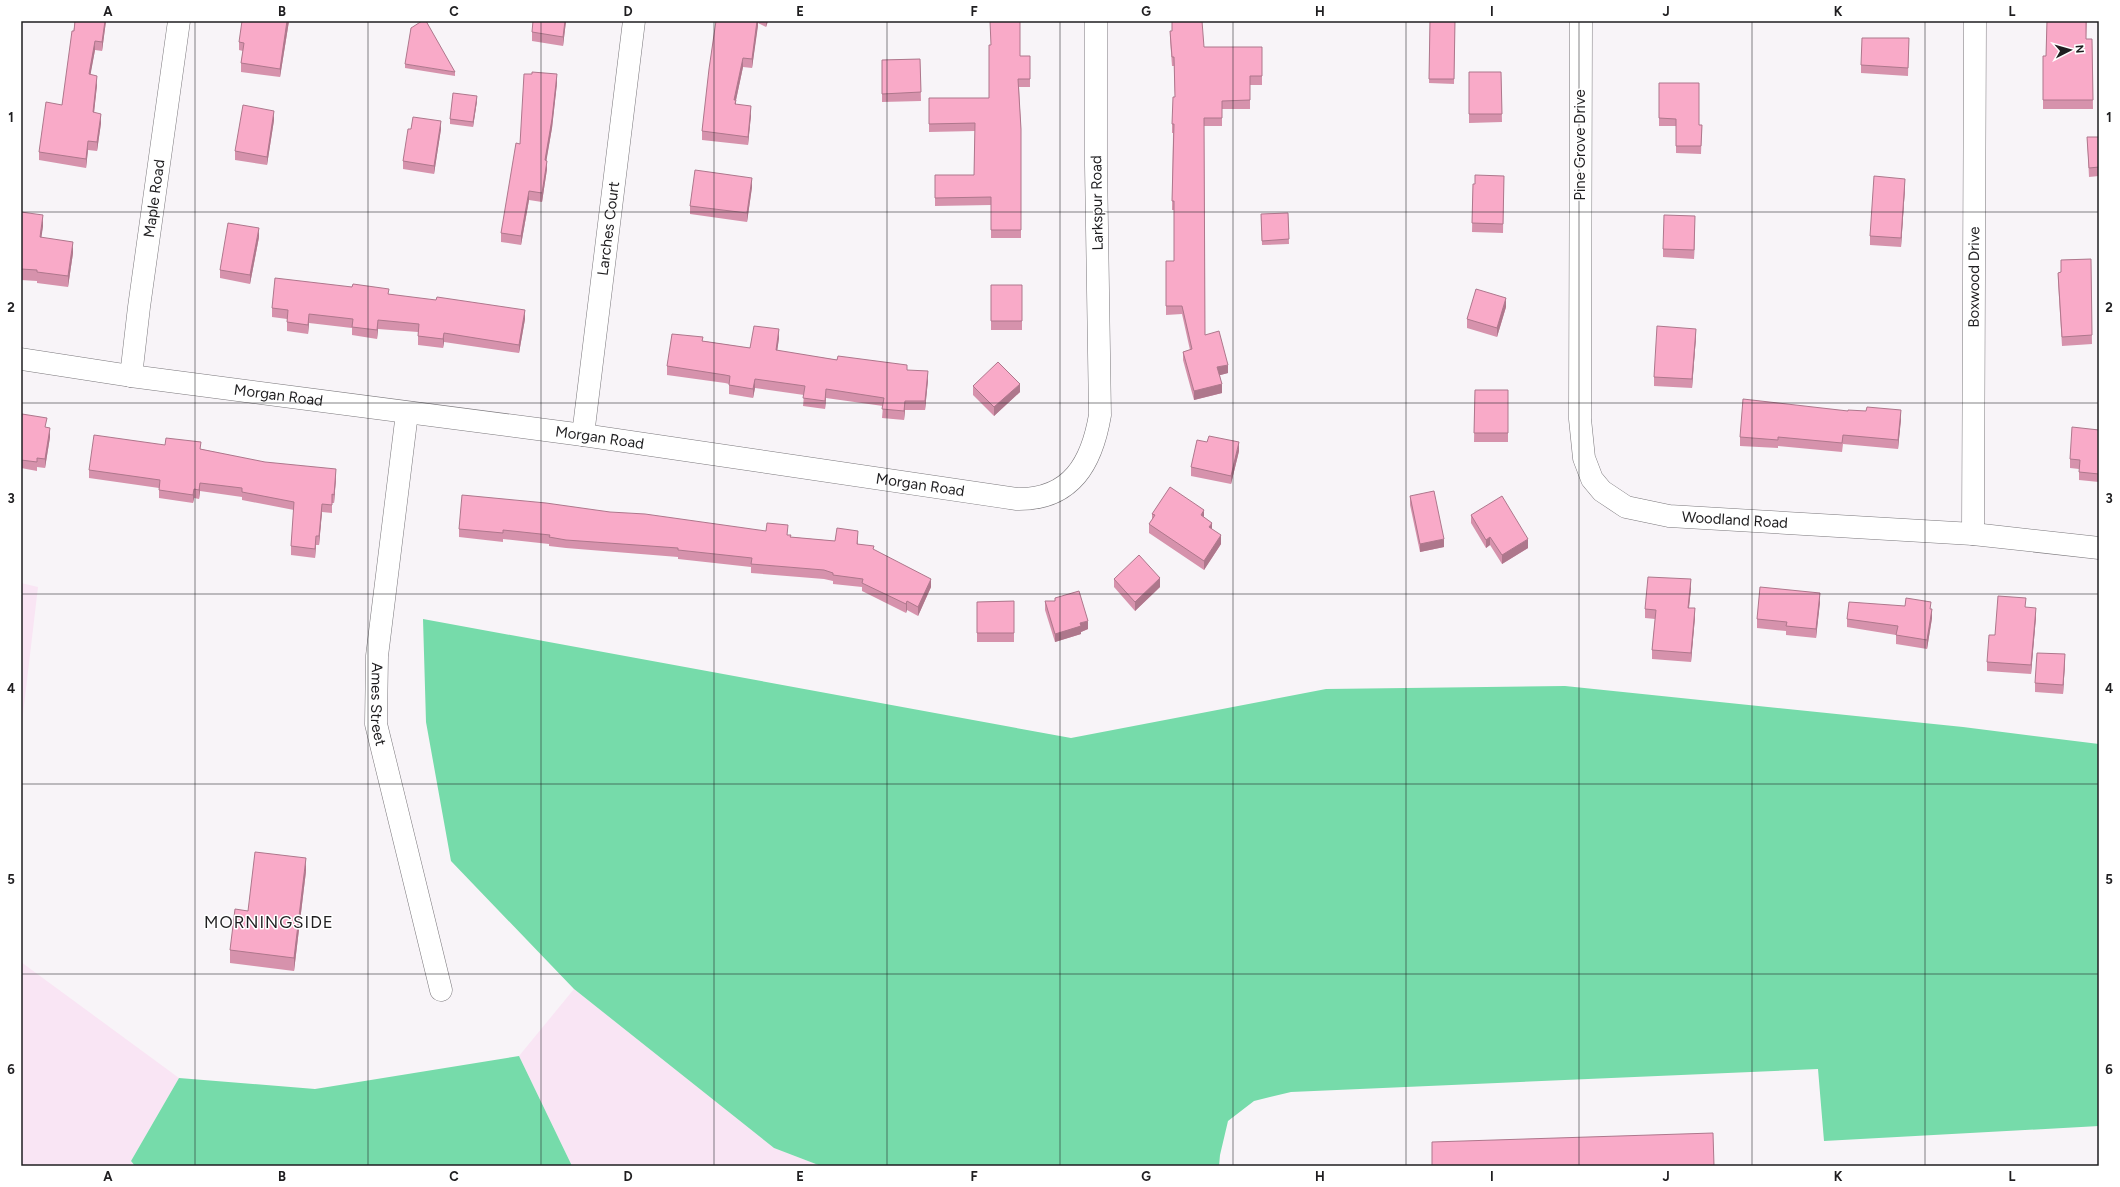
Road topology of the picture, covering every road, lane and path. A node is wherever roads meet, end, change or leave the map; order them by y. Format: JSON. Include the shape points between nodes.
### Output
{"nodes":[{"id":1,"x":179,"y":21,"type":"edge"},
{"id":2,"x":634,"y":21,"type":"edge"},
{"id":3,"x":1096,"y":21,"type":"edge"},
{"id":4,"x":1581,"y":21,"type":"edge"},
{"id":5,"x":1975,"y":21,"type":"edge"},
{"id":6,"x":1580,"y":270,"type":"joint"},
{"id":7,"x":21,"y":359,"type":"edge"},
{"id":8,"x":131,"y":376,"type":"junction"},
{"id":9,"x":1101,"y":385,"type":"joint"},
{"id":10,"x":407,"y":413,"type":"junction"},
{"id":11,"x":583,"y":435,"type":"junction"},
{"id":12,"x":1973,"y":534,"type":"junction"},
{"id":13,"x":2099,"y":548,"type":"edge"},
{"id":14,"x":441,"y":990,"type":"dead end"}],
"edges":[{"from":1,"to":8,"type":"street","name":"Maple Road"},
{"from":2,"to":11,"type":"street","name":"Larches Court"},
{"from":3,"to":9,"type":"street","name":"Larkspur Road"},
{"from":4,"to":6,"type":"street","name":"Pine Grove Drive"},
{"from":5,"to":12,"type":"street","name":"Boxwood Drive"},
{"from":6,"to":12,"type":"street","name":"Woodland Road","via":[[1580,419],[1584,458],[1592,479],[1602,491],[1626,507],[1669,516]]},
{"from":7,"to":8,"type":"street","name":"Morgan Road"},
{"from":8,"to":10,"type":"street","name":"Morgan Road"},
{"from":9,"to":11,"type":"street","name":"Morgan Road","via":[[1096,438],[1088,458],[1078,474],[1063,487],[1047,496],[1030,500]]},
{"from":10,"to":11,"type":"street","name":"Morgan Road"},
{"from":10,"to":14,"type":"street","name":"Ames Street","via":[[377,656],[376,724]]},
{"from":12,"to":13,"type":"street","name":"Woodland Road"}]}
